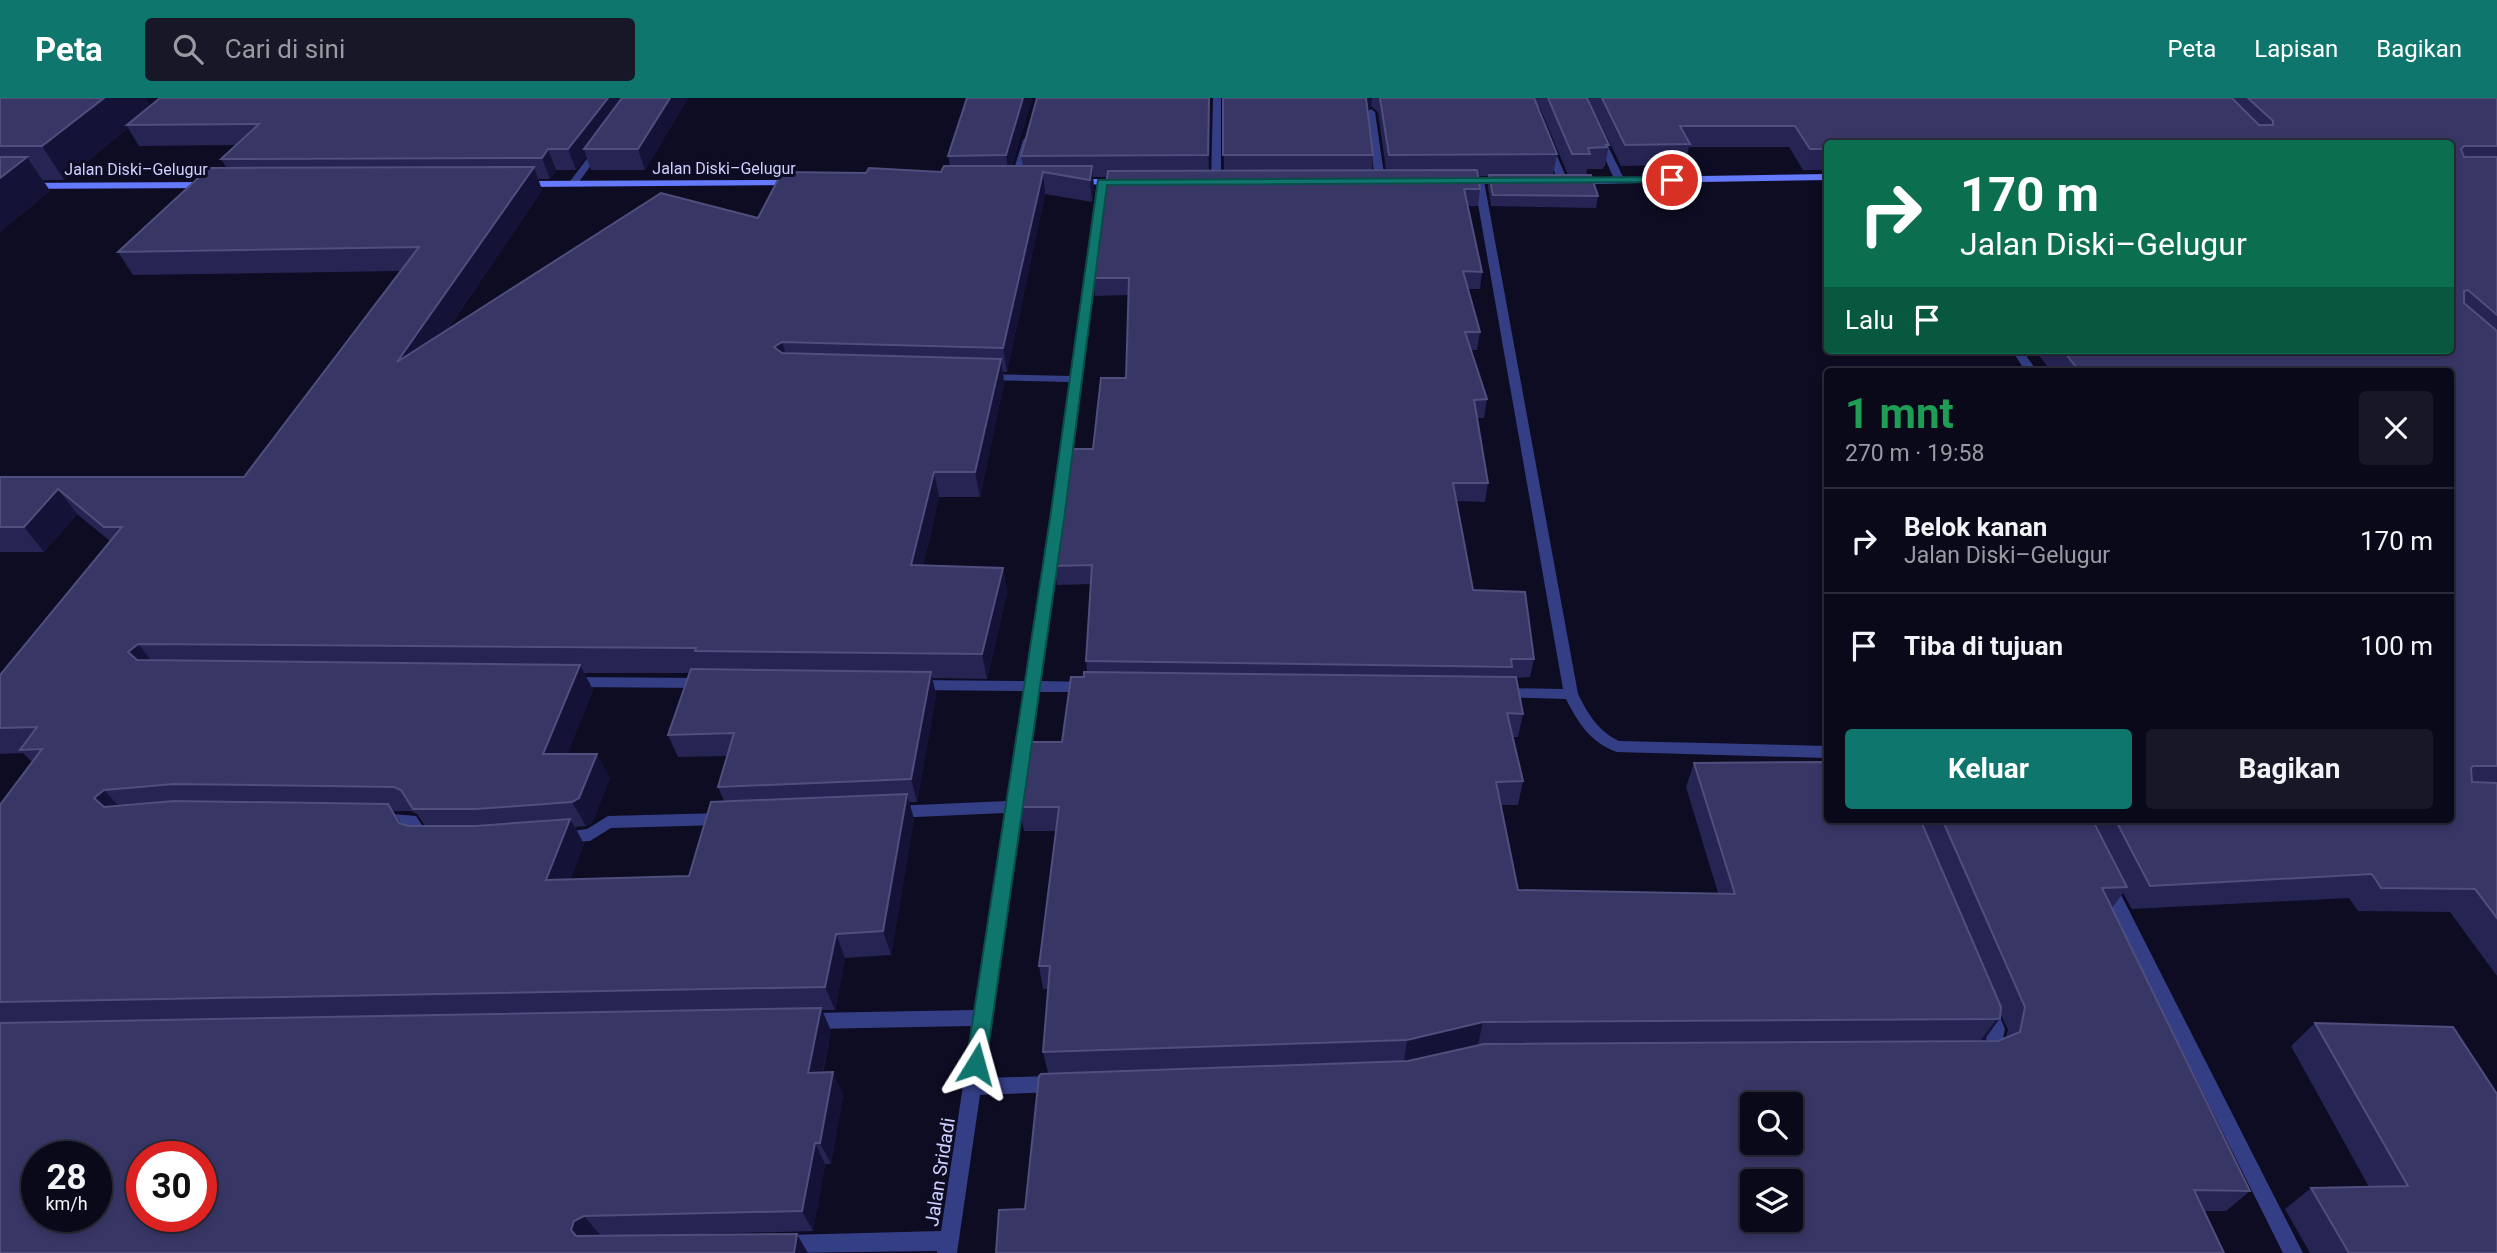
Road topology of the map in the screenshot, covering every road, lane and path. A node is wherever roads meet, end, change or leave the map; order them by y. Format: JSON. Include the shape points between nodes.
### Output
{"nodes":[{"id":1,"x":1217,"y":98,"type":"edge"},
{"id":2,"x":1371,"y":112,"type":"edge"},
{"id":3,"x":1544,"y":133,"type":"edge"},
{"id":4,"x":1028,"y":134,"type":"edge"},
{"id":5,"x":1598,"y":134,"type":"edge"},
{"id":6,"x":605,"y":141,"type":"edge"},
{"id":7,"x":1824,"y":177,"type":"edge"},
{"id":8,"x":1204,"y":181,"type":"edge"},
{"id":9,"x":1216,"y":181,"type":"junction"},
{"id":10,"x":1230,"y":181,"type":"edge"},
{"id":11,"x":1366,"y":181,"type":"edge"},
{"id":12,"x":1380,"y":181,"type":"junction"},
{"id":13,"x":1392,"y":181,"type":"edge"},
{"id":14,"x":1454,"y":181,"type":"edge"},
{"id":15,"x":1479,"y":181,"type":"junction"},
{"id":16,"x":1515,"y":181,"type":"edge"},
{"id":17,"x":1551,"y":181,"type":"edge"},
{"id":18,"x":1563,"y":181,"type":"junction"},
{"id":19,"x":1620,"y":181,"type":"junction"},
{"id":20,"x":1065,"y":182,"type":"edge"},
{"id":21,"x":1102,"y":182,"type":"junction"},
{"id":22,"x":1140,"y":182,"type":"edge"},
{"id":23,"x":808,"y":183,"type":"edge"},
{"id":24,"x":1001,"y":183,"type":"edge"},
{"id":25,"x":1015,"y":183,"type":"junction"},
{"id":26,"x":1027,"y":183,"type":"edge"},
{"id":27,"x":517,"y":184,"type":"edge"},
{"id":28,"x":573,"y":184,"type":"junction"},
{"id":29,"x":224,"y":185,"type":"edge"},
{"id":30,"x":0,"y":186,"type":"edge"},
{"id":31,"x":967,"y":376,"type":"edge"},
{"id":32,"x":1076,"y":379,"type":"junction"},
{"id":33,"x":560,"y":682,"type":"edge"},
{"id":34,"x":713,"y":683,"type":"edge"},
{"id":35,"x":893,"y":685,"type":"edge"},
{"id":36,"x":1032,"y":687,"type":"junction"},
{"id":37,"x":1101,"y":688,"type":"edge"},
{"id":38,"x":1488,"y":693,"type":"edge"},
{"id":39,"x":1571,"y":694,"type":"junction"},
{"id":40,"x":1824,"y":752,"type":"edge"},
{"id":41,"x":1014,"y":807,"type":"junction"},
{"id":42,"x":880,"y":812,"type":"edge"},
{"id":43,"x":360,"y":818,"type":"edge"},
{"id":44,"x":733,"y":818,"type":"edge"},
{"id":45,"x":541,"y":839,"type":"edge"},
{"id":46,"x":438,"y":842,"type":"edge"},
{"id":47,"x":2099,"y":869,"type":"edge"},
{"id":48,"x":1981,"y":992,"type":"edge"},
{"id":49,"x":983,"y":1017,"type":"junction"},
{"id":50,"x":789,"y":1021,"type":"edge"},
{"id":51,"x":1967,"y":1052,"type":"edge"},
{"id":52,"x":1070,"y":1084,"type":"edge"},
{"id":53,"x":973,"y":1087,"type":"junction"},
{"id":54,"x":768,"y":1245,"type":"edge"},
{"id":55,"x":948,"y":1247,"type":"edge"},
{"id":56,"x":2293,"y":1253,"type":"edge"}],
"edges":[{"from":1,"to":9,"type":"street"},
{"from":2,"to":12,"type":"street"},
{"from":3,"to":18,"type":"street"},
{"from":4,"to":25,"type":"street"},
{"from":5,"to":19,"type":"street"},
{"from":6,"to":28,"type":"street"},
{"from":7,"to":19,"type":"main road"},
{"from":8,"to":9,"type":"main road"},
{"from":9,"to":10,"type":"main road"},
{"from":11,"to":12,"type":"main road"},
{"from":12,"to":13,"type":"main road"},
{"from":14,"to":15,"type":"main road"},
{"from":15,"to":16,"type":"main road"},
{"from":15,"to":39,"type":"street"},
{"from":17,"to":18,"type":"main road"},
{"from":18,"to":19,"type":"main road"},
{"from":20,"to":21,"type":"main road"},
{"from":21,"to":22,"type":"main road"},
{"from":21,"to":32,"type":"street","name":"Jalan Sridadi"},
{"from":23,"to":28,"type":"main road","name":"Jalan Diski–Gelugur"},
{"from":24,"to":25,"type":"main road"},
{"from":25,"to":26,"type":"main road"},
{"from":27,"to":28,"type":"main road","name":"Jalan Diski–Gelugur"},
{"from":29,"to":30,"type":"main road","name":"Jalan Diski–Gelugur"},
{"from":31,"to":32,"type":"street"},
{"from":32,"to":36,"type":"street","name":"Jalan Sridadi"},
{"from":33,"to":34,"type":"street"},
{"from":35,"to":36,"type":"street"},
{"from":36,"to":37,"type":"street"},
{"from":36,"to":41,"type":"street","name":"Jalan Sridadi"},
{"from":38,"to":39,"type":"street"},
{"from":39,"to":40,"type":"street","via":[[1591,730],[1602,741],[1617,746]]},
{"from":41,"to":42,"type":"street"},
{"from":41,"to":49,"type":"street","name":"Jalan Sridadi"},
{"from":43,"to":46,"type":"street","via":[[411,820],[425,842]]},
{"from":44,"to":45,"type":"street","via":[[608,822],[590,835]]},
{"from":47,"to":56,"type":"street"},
{"from":48,"to":51,"type":"street","via":[[1997,1029],[1994,1047]]},
{"from":49,"to":50,"type":"street"},
{"from":49,"to":53,"type":"street","name":"Jalan Sridadi"},
{"from":52,"to":53,"type":"street"},
{"from":53,"to":55,"type":"street","name":"Jalan Sridadi"},
{"from":54,"to":55,"type":"street"}]}
